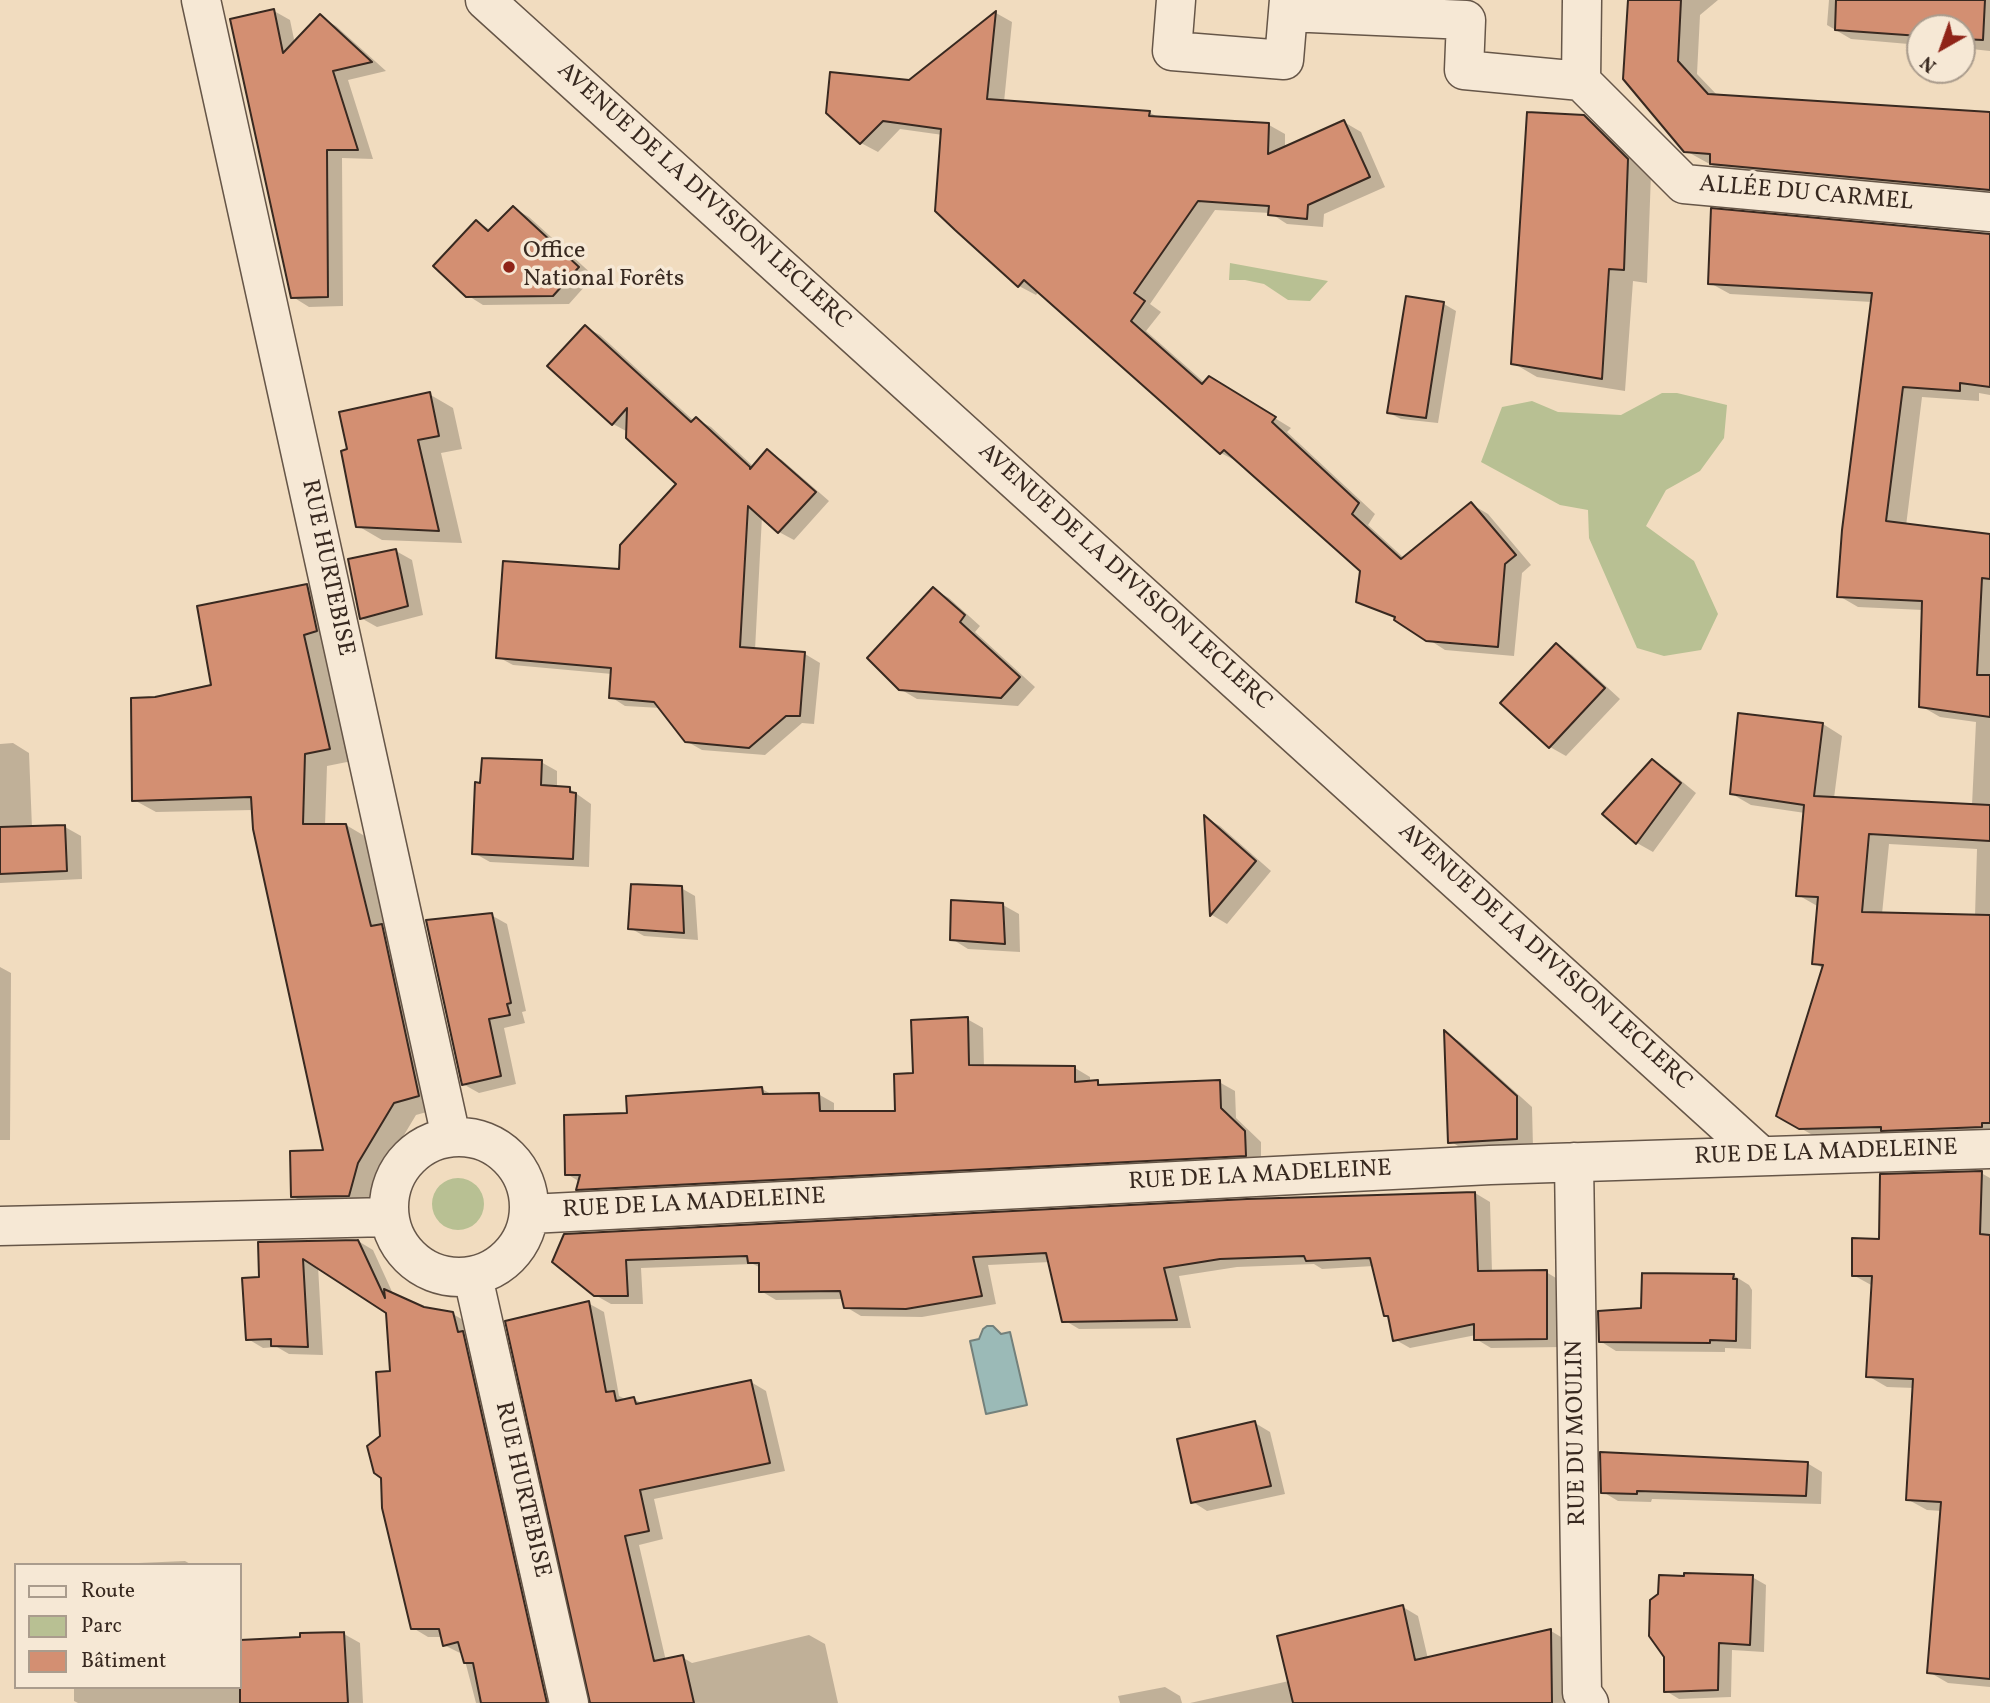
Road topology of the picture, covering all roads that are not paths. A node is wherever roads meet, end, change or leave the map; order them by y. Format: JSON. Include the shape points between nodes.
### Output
{"nodes":[{"id":1,"x":201,"y":0,"type":"edge"},
{"id":2,"x":485,"y":0,"type":"edge"},
{"id":3,"x":1176,"y":0,"type":"edge"},
{"id":4,"x":1582,"y":0,"type":"edge"},
{"id":5,"x":1288,"y":6,"type":"edge"},
{"id":6,"x":1467,"y":10,"type":"edge"},
{"id":7,"x":1581,"y":81,"type":"junction"},
{"id":8,"x":1990,"y":212,"type":"edge"},
{"id":9,"x":451,"y":1137,"type":"junction"},
{"id":10,"x":1990,"y":1149,"type":"edge"},
{"id":11,"x":1761,"y":1156,"type":"junction"},
{"id":12,"x":1574,"y":1162,"type":"junction"},
{"id":13,"x":530,"y":1214,"type":"junction"},
{"id":14,"x":389,"y":1217,"type":"junction"},
{"id":15,"x":0,"y":1226,"type":"edge"},
{"id":16,"x":474,"y":1277,"type":"junction"},
{"id":17,"x":569,"y":1703,"type":"edge"},
{"id":18,"x":1589,"y":1703,"type":"edge"}],
"edges":[{"from":1,"to":9,"type":"street","name":"RUE HURTEBISE"},
{"from":2,"to":11,"type":"street","name":"AVENUE DE LA DIVISION LECLERC"},
{"from":3,"to":5,"type":"street","via":[[1172,51],[1284,60]]},
{"from":4,"to":7,"type":"street"},
{"from":5,"to":6,"type":"street"},
{"from":6,"to":7,"type":"street","via":[[1464,70]]},
{"from":7,"to":8,"type":"street","name":"ALLÉE DU CARMEL","via":[[1684,184]]},
{"from":9,"to":13,"type":"street","via":[[472,1138],[508,1157],[521,1173]]},
{"from":9,"to":14,"type":"street","via":[[429,1143],[397,1173],[389,1195]]},
{"from":10,"to":11,"type":"street","name":"RUE DE LA MADELEINE"},
{"from":11,"to":12,"type":"street","name":"RUE DE LA MADELEINE"},
{"from":12,"to":13,"type":"street","name":"RUE DE LA MADELEINE"},
{"from":12,"to":18,"type":"street","name":"RUE DU MOULIN","via":[[1582,1693]]},
{"from":13,"to":16,"type":"street","via":[[512,1255],[495,1269]]},
{"from":14,"to":15,"type":"street"},
{"from":14,"to":16,"type":"street","via":[[409,1258],[428,1271],[451,1278]]},
{"from":16,"to":17,"type":"street","name":"RUE HURTEBISE"}]}
